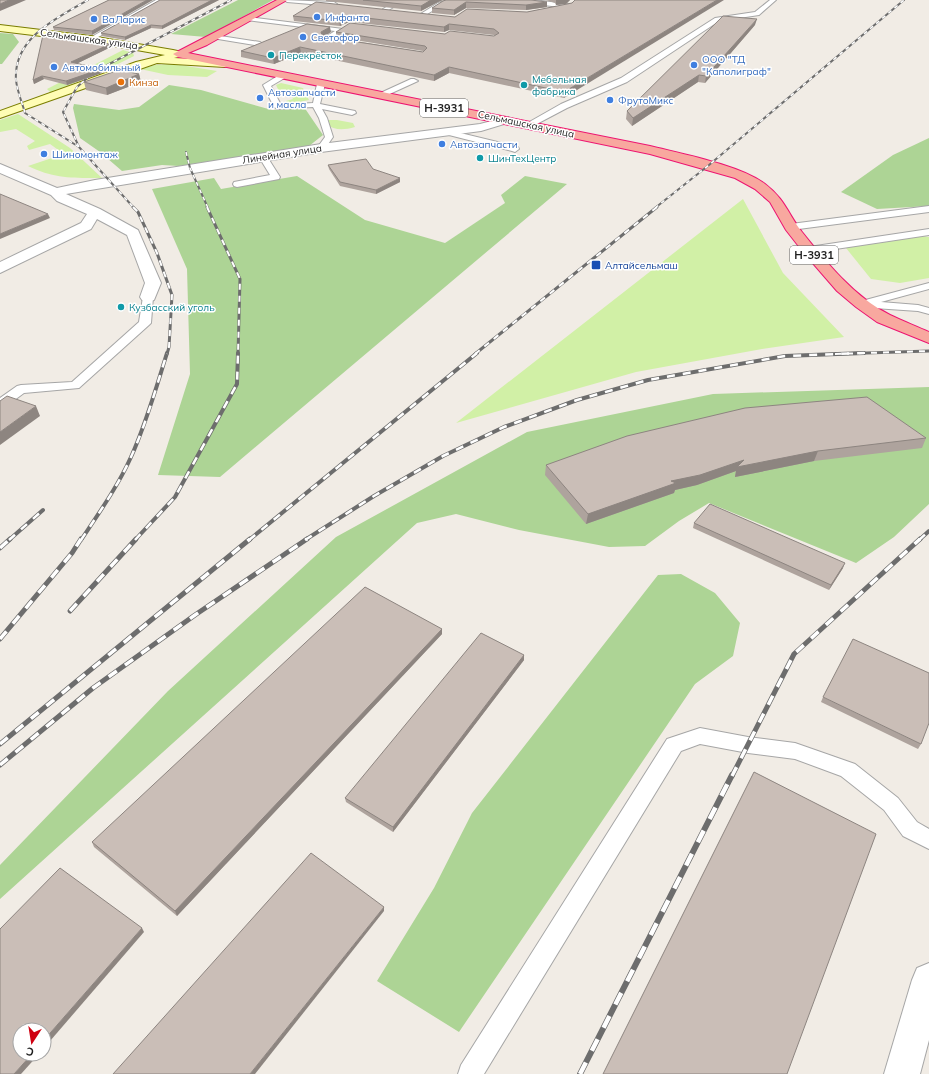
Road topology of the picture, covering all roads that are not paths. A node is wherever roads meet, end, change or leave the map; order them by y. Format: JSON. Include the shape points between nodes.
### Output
{"nodes":[{"id":1,"x":160,"y":0,"type":"edge"},
{"id":2,"x":283,"y":0,"type":"edge"},
{"id":3,"x":287,"y":0,"type":"edge"},
{"id":4,"x":402,"y":0,"type":"edge"},
{"id":5,"x":517,"y":0,"type":"edge"},
{"id":6,"x":773,"y":0,"type":"edge"},
{"id":7,"x":454,"y":2,"type":"edge"},
{"id":8,"x":344,"y":5,"type":"edge"},
{"id":9,"x":378,"y":9,"type":"edge"},
{"id":10,"x":385,"y":10,"type":"junction"},
{"id":11,"x":547,"y":10,"type":"edge"},
{"id":12,"x":392,"y":11,"type":"edge"},
{"id":13,"x":415,"y":14,"type":"edge"},
{"id":14,"x":422,"y":15,"type":"junction"},
{"id":15,"x":435,"y":16,"type":"edge"},
{"id":16,"x":249,"y":18,"type":"junction"},
{"id":17,"x":348,"y":25,"type":"edge"},
{"id":18,"x":0,"y":28,"type":"edge"},
{"id":19,"x":341,"y":30,"type":"junction"},
{"id":20,"x":214,"y":38,"type":"junction"},
{"id":21,"x":91,"y":39,"type":"junction"},
{"id":22,"x":348,"y":43,"type":"edge"},
{"id":23,"x":201,"y":44,"type":"junction"},
{"id":24,"x":260,"y":44,"type":"edge"},
{"id":25,"x":146,"y":48,"type":"junction"},
{"id":26,"x":178,"y":54,"type":"junction"},
{"id":27,"x":140,"y":64,"type":"junction"},
{"id":28,"x":225,"y":64,"type":"junction"},
{"id":29,"x":244,"y":68,"type":"junction"},
{"id":30,"x":284,"y":76,"type":"junction"},
{"id":31,"x":414,"y":81,"type":"edge"},
{"id":32,"x":321,"y":84,"type":"junction"},
{"id":33,"x":380,"y":95,"type":"junction"},
{"id":34,"x":316,"y":105,"type":"junction"},
{"id":35,"x":1,"y":113,"type":"edge"},
{"id":36,"x":352,"y":113,"type":"dead end"},
{"id":37,"x":507,"y":120,"type":"junction"},
{"id":38,"x":528,"y":125,"type":"junction"},
{"id":39,"x":448,"y":132,"type":"junction"},
{"id":40,"x":321,"y":148,"type":"junction"},
{"id":41,"x":515,"y":149,"type":"dead end"},
{"id":42,"x":263,"y":157,"type":"junction"},
{"id":43,"x":3,"y":172,"type":"edge"},
{"id":44,"x":237,"y":184,"type":"dead end"},
{"id":45,"x":56,"y":192,"type":"junction"},
{"id":46,"x":929,"y":209,"type":"edge"},
{"id":47,"x":95,"y":212,"type":"junction"},
{"id":48,"x":791,"y":227,"type":"junction"},
{"id":49,"x":929,"y":232,"type":"edge"},
{"id":50,"x":809,"y":250,"type":"junction"},
{"id":51,"x":0,"y":268,"type":"edge"},
{"id":52,"x":929,"y":286,"type":"edge"},
{"id":53,"x":148,"y":297,"type":"joint"},
{"id":54,"x":862,"y":304,"type":"junction"},
{"id":55,"x":929,"y":311,"type":"edge"},
{"id":56,"x":929,"y":338,"type":"edge"},
{"id":57,"x":0,"y":404,"type":"edge"},
{"id":58,"x":929,"y":840,"type":"edge"},
{"id":59,"x":929,"y":980,"type":"edge"},
{"id":60,"x":470,"y":1074,"type":"edge"},
{"id":61,"x":902,"y":1074,"type":"edge"}],
"edges":[{"from":1,"to":21,"type":"lane"},
{"from":2,"to":16,"type":"highway"},
{"from":3,"to":8,"type":"lane"},
{"from":4,"to":10,"type":"lane"},
{"from":5,"to":11,"type":"lane","via":[[571,4]]},
{"from":6,"to":38,"type":"lane","via":[[757,14],[717,19],[624,80]]},
{"from":7,"to":14,"type":"lane","via":[[440,4]]},
{"from":9,"to":10,"type":"lane"},
{"from":10,"to":12,"type":"lane"},
{"from":13,"to":14,"type":"lane"},
{"from":14,"to":15,"type":"lane"},
{"from":16,"to":19,"type":"lane"},
{"from":16,"to":20,"type":"highway"},
{"from":17,"to":19,"type":"lane"},
{"from":18,"to":21,"type":"main road","name":"Сельмашская улица"},
{"from":19,"to":22,"type":"lane","via":[[326,39]]},
{"from":20,"to":23,"type":"highway"},
{"from":20,"to":24,"type":"lane"},
{"from":20,"to":29,"type":"highway","via":[[214,42],[206,50],[207,55],[244,65]]},
{"from":21,"to":25,"type":"main road","name":"Сельмашская улица"},
{"from":23,"to":25,"type":"main road"},
{"from":23,"to":26,"type":"highway"},
{"from":25,"to":26,"type":"main road","name":"Сельмашская улица"},
{"from":25,"to":27,"type":"main road","via":[[148,55]]},
{"from":26,"to":27,"type":"main road"},
{"from":26,"to":28,"type":"highway","name":"Сельмашская улица","number":"Н-3931"},
{"from":27,"to":28,"type":"main road","via":[[180,61]]},
{"from":27,"to":35,"type":"main road"},
{"from":28,"to":29,"type":"highway","name":"Сельмашская улица","number":"Н-3931"},
{"from":29,"to":30,"type":"highway","name":"Сельмашская улица","number":"Н-3931"},
{"from":30,"to":32,"type":"highway","name":"Сельмашская улица","number":"Н-3931"},
{"from":30,"to":34,"type":"lane","via":[[267,86],[278,107]]},
{"from":31,"to":33,"type":"lane"},
{"from":32,"to":33,"type":"highway","name":"Сельмашская улица","number":"Н-3931"},
{"from":32,"to":34,"type":"lane"},
{"from":33,"to":37,"type":"highway","name":"Сельмашская улица","number":"Н-3931"},
{"from":34,"to":36,"type":"lane"},
{"from":34,"to":40,"type":"lane","via":[[329,137]]},
{"from":37,"to":38,"type":"highway","name":"Сельмашская улица","number":"Н-3931"},
{"from":37,"to":39,"type":"street","name":"Линейная улица"},
{"from":38,"to":48,"type":"highway","name":"Сельмашская улица","number":"Н-3931","via":[[650,150],[740,175],[760,186],[776,200]]},
{"from":39,"to":40,"type":"street","name":"Линейная улица"},
{"from":39,"to":41,"type":"lane"},
{"from":40,"to":42,"type":"street","name":"Линейная улица"},
{"from":42,"to":44,"type":"lane","via":[[276,177]]},
{"from":42,"to":45,"type":"street","name":"Линейная улица"},
{"from":43,"to":45,"type":"street"},
{"from":45,"to":47,"type":"street","via":[[62,198]]},
{"from":46,"to":48,"type":"lane"},
{"from":47,"to":51,"type":"street","via":[[86,226]]},
{"from":47,"to":53,"type":"street","via":[[133,233],[153,282]]},
{"from":48,"to":50,"type":"highway","number":"Н-3931"},
{"from":49,"to":50,"type":"lane"},
{"from":50,"to":54,"type":"highway","number":"Н-3931","via":[[843,288]]},
{"from":52,"to":54,"type":"lane"},
{"from":53,"to":57,"type":"lane","via":[[145,323],[75,385],[21,389]]},
{"from":54,"to":55,"type":"lane"},
{"from":54,"to":56,"type":"highway","number":"Н-3931","via":[[883,318]]},
{"from":58,"to":60,"type":"lane","via":[[910,829],[891,804],[848,770],[795,751],[700,736],[674,746]]},
{"from":59,"to":61,"type":"street"}]}
